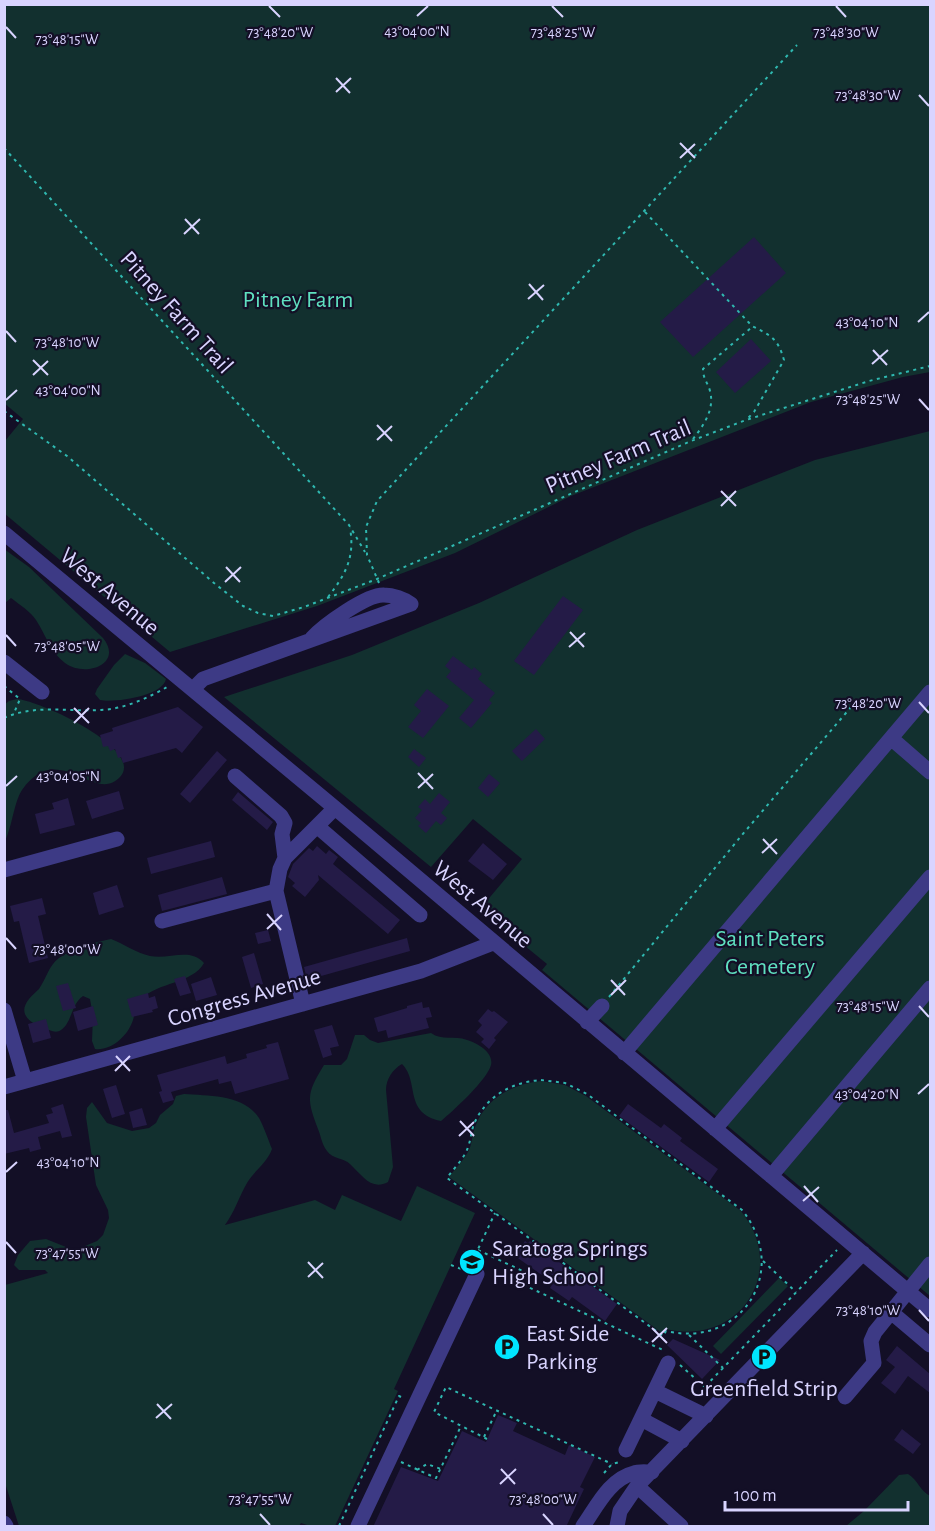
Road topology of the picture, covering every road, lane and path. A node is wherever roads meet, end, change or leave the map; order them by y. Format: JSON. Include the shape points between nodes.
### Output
{"nodes":[{"id":1,"x":797,"y":45,"type":"dead end"},
{"id":2,"x":4,"y":148,"type":"edge"},
{"id":3,"x":645,"y":212,"type":"junction"},
{"id":4,"x":752,"y":327,"type":"junction"},
{"id":5,"x":930,"y":366,"type":"edge"},
{"id":6,"x":4,"y":411,"type":"edge"},
{"id":7,"x":746,"y":420,"type":"junction"},
{"id":8,"x":691,"y":441,"type":"junction"},
{"id":9,"x":350,"y":525,"type":"junction"},
{"id":10,"x":4,"y":533,"type":"edge"},
{"id":11,"x":366,"y":555,"type":"junction"},
{"id":12,"x":377,"y":579,"type":"junction"},
{"id":13,"x":383,"y":594,"type":"junction"},
{"id":14,"x":327,"y":598,"type":"junction"},
{"id":15,"x":309,"y":642,"type":"junction"},
{"id":16,"x":4,"y":662,"type":"edge"},
{"id":17,"x":4,"y":686,"type":"edge"},
{"id":18,"x":170,"y":686,"type":"dead end"},
{"id":19,"x":193,"y":689,"type":"junction"},
{"id":20,"x":42,"y":692,"type":"dead end"},
{"id":21,"x":930,"y":692,"type":"edge"},
{"id":22,"x":857,"y":700,"type":"dead end"},
{"id":23,"x":14,"y":714,"type":"junction"},
{"id":24,"x":4,"y":718,"type":"edge"},
{"id":25,"x":892,"y":739,"type":"junction"},
{"id":26,"x":930,"y":772,"type":"edge"},
{"id":27,"x":235,"y":776,"type":"dead end"},
{"id":28,"x":335,"y":808,"type":"junction"},
{"id":29,"x":318,"y":826,"type":"junction"},
{"id":30,"x":117,"y":839,"type":"dead end"},
{"id":31,"x":285,"y":858,"type":"junction"},
{"id":32,"x":4,"y":870,"type":"edge"},
{"id":33,"x":930,"y":877,"type":"edge"},
{"id":34,"x":276,"y":891,"type":"junction"},
{"id":35,"x":420,"y":915,"type":"dead end"},
{"id":36,"x":162,"y":921,"type":"dead end"},
{"id":37,"x":493,"y":942,"type":"junction"},
{"id":38,"x":930,"y":988,"type":"edge"},
{"id":39,"x":303,"y":1004,"type":"junction"},
{"id":40,"x":602,"y":1006,"type":"joint"},
{"id":41,"x":4,"y":1010,"type":"edge"},
{"id":42,"x":587,"y":1022,"type":"junction"},
{"id":43,"x":624,"y":1053,"type":"junction"},
{"id":44,"x":25,"y":1081,"type":"junction"},
{"id":45,"x":4,"y":1087,"type":"edge"},
{"id":46,"x":715,"y":1129,"type":"junction"},
{"id":47,"x":771,"y":1176,"type":"junction"},
{"id":48,"x":495,"y":1213,"type":"junction"},
{"id":49,"x":478,"y":1250,"type":"junction"},
{"id":50,"x":837,"y":1250,"type":"dead end"},
{"id":51,"x":863,"y":1253,"type":"junction"},
{"id":52,"x":762,"y":1261,"type":"junction"},
{"id":53,"x":930,"y":1264,"type":"edge"},
{"id":54,"x":451,"y":1265,"type":"dead end"},
{"id":55,"x":477,"y":1274,"type":"dead end"},
{"id":56,"x":908,"y":1291,"type":"junction"},
{"id":57,"x":796,"y":1292,"type":"junction"},
{"id":58,"x":930,"y":1310,"type":"edge"},
{"id":59,"x":891,"y":1312,"type":"junction"},
{"id":60,"x":689,"y":1335,"type":"junction"},
{"id":61,"x":930,"y":1345,"type":"edge"},
{"id":62,"x":674,"y":1362,"type":"junction"},
{"id":63,"x":723,"y":1368,"type":"junction"},
{"id":64,"x":705,"y":1387,"type":"junction"},
{"id":65,"x":655,"y":1391,"type":"junction"},
{"id":66,"x":401,"y":1397,"type":"dead end"},
{"id":67,"x":845,"y":1397,"type":"dead end"},
{"id":68,"x":692,"y":1401,"type":"dead end"},
{"id":69,"x":497,"y":1410,"type":"junction"},
{"id":70,"x":706,"y":1416,"type":"junction"},
{"id":71,"x":641,"y":1419,"type":"junction"},
{"id":72,"x":461,"y":1426,"type":"junction"},
{"id":73,"x":682,"y":1441,"type":"junction"},
{"id":74,"x":626,"y":1450,"type":"dead end"},
{"id":75,"x":399,"y":1462,"type":"dead end"},
{"id":76,"x":612,"y":1464,"type":"dead end"},
{"id":77,"x":441,"y":1469,"type":"junction"},
{"id":78,"x":417,"y":1470,"type":"junction"},
{"id":79,"x":652,"y":1472,"type":"junction"},
{"id":80,"x":638,"y":1486,"type":"junction"},
{"id":81,"x":339,"y":1527,"type":"edge"},
{"id":82,"x":358,"y":1527,"type":"edge"},
{"id":83,"x":583,"y":1527,"type":"edge"},
{"id":84,"x":617,"y":1527,"type":"edge"},
{"id":85,"x":681,"y":1527,"type":"edge"}],
"edges":[{"from":1,"to":3,"type":"path"},
{"from":2,"to":9,"type":"path","name":"Pitney Farm Trail"},
{"from":3,"to":4,"type":"path"},
{"from":3,"to":11,"type":"path","via":[[377,501],[366,527]]},
{"from":4,"to":7,"type":"path","via":[[780,344],[784,360]]},
{"from":4,"to":8,"type":"path","via":[[703,369],[711,405],[704,424]]},
{"from":5,"to":7,"type":"path","name":"Pitney Farm Trail"},
{"from":6,"to":14,"type":"path","name":"Pitney Farm Trail","via":[[67,456],[243,606],[273,616]]},
{"from":7,"to":8,"type":"path","name":"Pitney Farm Trail"},
{"from":8,"to":12,"type":"path","name":"Pitney Farm Trail"},
{"from":9,"to":11,"type":"path","name":"Pitney Farm Trail"},
{"from":9,"to":14,"type":"path","via":[[353,546],[348,566]]},
{"from":10,"to":19,"type":"street","name":"West Avenue"},
{"from":11,"to":12,"type":"path","name":"Pitney Farm Trail"},
{"from":12,"to":13,"type":"path","name":"Pitney Farm Trail"},
{"from":12,"to":14,"type":"path","name":"Pitney Farm Trail"},
{"from":13,"to":15,"type":"street","via":[[327,623]]},
{"from":13,"to":15,"type":"street","via":[[411,604]]},
{"from":15,"to":19,"type":"street","via":[[204,679]]},
{"from":16,"to":20,"type":"street"},
{"from":17,"to":23,"type":"path","via":[[20,699]]},
{"from":18,"to":23,"type":"path","via":[[103,710],[47,709]]},
{"from":19,"to":28,"type":"street","name":"West Avenue"},
{"from":21,"to":25,"type":"street"},
{"from":22,"to":40,"type":"path"},
{"from":23,"to":24,"type":"path"},
{"from":25,"to":26,"type":"street"},
{"from":25,"to":43,"type":"street"},
{"from":27,"to":31,"type":"street","via":[[281,816],[285,823]]},
{"from":28,"to":29,"type":"street"},
{"from":28,"to":37,"type":"street","name":"West Avenue"},
{"from":29,"to":31,"type":"street"},
{"from":29,"to":35,"type":"street"},
{"from":30,"to":32,"type":"street"},
{"from":31,"to":34,"type":"street"},
{"from":33,"to":46,"type":"street"},
{"from":34,"to":36,"type":"street"},
{"from":34,"to":39,"type":"street"},
{"from":37,"to":39,"type":"street","name":"Congress Avenue","via":[[421,971]]},
{"from":37,"to":42,"type":"street","name":"West Avenue"},
{"from":38,"to":47,"type":"street"},
{"from":39,"to":44,"type":"street","name":"Congress Avenue"},
{"from":40,"to":42,"type":"street"},
{"from":41,"to":44,"type":"street"},
{"from":42,"to":43,"type":"street","name":"West Avenue"},
{"from":43,"to":46,"type":"street","name":"West Avenue"},
{"from":44,"to":45,"type":"street","name":"Congress Avenue"},
{"from":46,"to":47,"type":"street","name":"West Avenue"},
{"from":47,"to":51,"type":"street","name":"West Avenue"},
{"from":48,"to":49,"type":"path"},
{"from":48,"to":52,"type":"path","via":[[447,1178],[468,1149],[479,1114],[496,1096],[517,1084],[554,1080],[587,1094],[733,1201],[756,1230]]},
{"from":48,"to":60,"type":"path","via":[[663,1336],[666,1331]]},
{"from":49,"to":54,"type":"path","via":[[468,1271]]},
{"from":49,"to":62,"type":"path","via":[[531,1275],[526,1286],[664,1350]]},
{"from":50,"to":57,"type":"path"},
{"from":51,"to":56,"type":"street","name":"West Avenue"},
{"from":51,"to":70,"type":"street"},
{"from":52,"to":57,"type":"path"},
{"from":52,"to":60,"type":"path","via":[[757,1289],[744,1310],[724,1325]]},
{"from":53,"to":56,"type":"street"},
{"from":55,"to":82,"type":"street"},
{"from":56,"to":58,"type":"street","name":"West Avenue"},
{"from":56,"to":59,"type":"street"},
{"from":57,"to":63,"type":"path"},
{"from":59,"to":61,"type":"street"},
{"from":59,"to":67,"type":"street","via":[[871,1341],[874,1363]]},
{"from":60,"to":63,"type":"path"},
{"from":62,"to":64,"type":"path"},
{"from":62,"to":65,"type":"street"},
{"from":63,"to":64,"type":"path"},
{"from":64,"to":68,"type":"path"},
{"from":65,"to":70,"type":"street"},
{"from":65,"to":71,"type":"street"},
{"from":66,"to":81,"type":"path"},
{"from":69,"to":72,"type":"path","via":[[485,1438]]},
{"from":69,"to":72,"type":"path","via":[[446,1387],[434,1412]]},
{"from":69,"to":76,"type":"path"},
{"from":70,"to":73,"type":"street"},
{"from":71,"to":73,"type":"street"},
{"from":71,"to":74,"type":"street"},
{"from":72,"to":77,"type":"path"},
{"from":73,"to":79,"type":"street"},
{"from":75,"to":78,"type":"path"},
{"from":77,"to":78,"type":"path","via":[[427,1464]]},
{"from":77,"to":78,"type":"path","via":[[436,1478]]},
{"from":79,"to":80,"type":"street"},
{"from":79,"to":83,"type":"street","via":[[634,1473],[611,1486]]},
{"from":80,"to":84,"type":"street","via":[[620,1511]]},
{"from":80,"to":85,"type":"street"}]}
